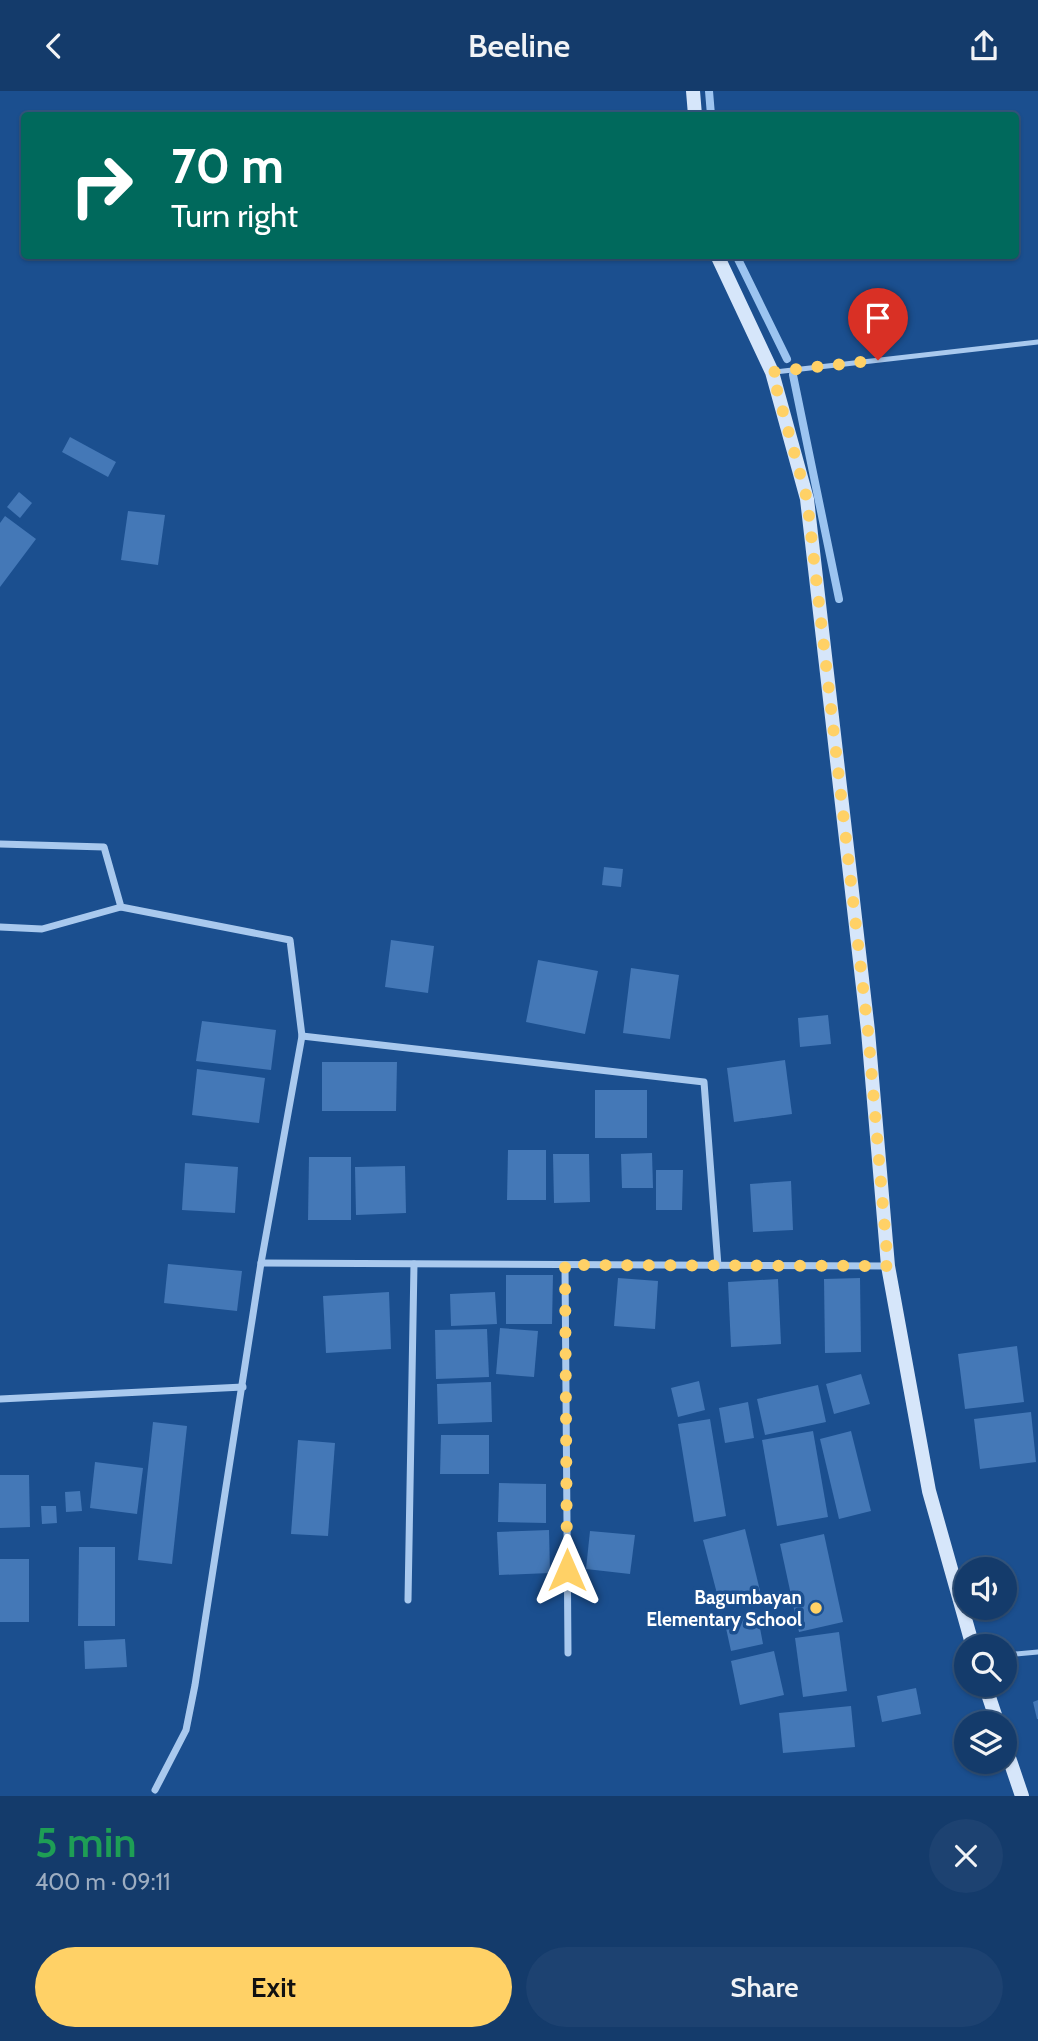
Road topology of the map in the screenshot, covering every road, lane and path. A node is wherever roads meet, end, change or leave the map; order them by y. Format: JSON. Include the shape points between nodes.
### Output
{"nodes":[{"id":1,"x":693,"y":91,"type":"edge"},
{"id":2,"x":695,"y":112,"type":"edge"},
{"id":3,"x":719,"y":259,"type":"edge"},
{"id":4,"x":1038,"y":342,"type":"edge"},
{"id":5,"x":772,"y":372,"type":"junction"},
{"id":6,"x":0,"y":844,"type":"edge"},
{"id":7,"x":121,"y":907,"type":"junction"},
{"id":8,"x":0,"y":927,"type":"edge"},
{"id":9,"x":302,"y":1036,"type":"junction"},
{"id":10,"x":261,"y":1263,"type":"junction"},
{"id":11,"x":414,"y":1264,"type":"junction"},
{"id":12,"x":565,"y":1265,"type":"junction"},
{"id":13,"x":718,"y":1266,"type":"junction"},
{"id":14,"x":888,"y":1266,"type":"junction"},
{"id":15,"x":243,"y":1387,"type":"junction"},
{"id":16,"x":0,"y":1399,"type":"edge"},
{"id":17,"x":408,"y":1600,"type":"dead end"},
{"id":18,"x":969,"y":1634,"type":"edge"},
{"id":19,"x":1038,"y":1652,"type":"edge"},
{"id":20,"x":568,"y":1653,"type":"dead end"},
{"id":21,"x":1017,"y":1654,"type":"edge"},
{"id":22,"x":1015,"y":1774,"type":"edge"},
{"id":23,"x":155,"y":1790,"type":"dead end"},
{"id":24,"x":1022,"y":1796,"type":"edge"}],
"edges":[{"from":1,"to":2,"type":"street"},
{"from":3,"to":5,"type":"street"},
{"from":4,"to":5,"type":"lane"},
{"from":5,"to":14,"type":"street","via":[[807,499],[866,1018]]},
{"from":6,"to":7,"type":"street","via":[[104,848]]},
{"from":7,"to":8,"type":"street","via":[[41,929]]},
{"from":7,"to":9,"type":"street","via":[[290,940]]},
{"from":9,"to":10,"type":"street"},
{"from":9,"to":13,"type":"street","via":[[704,1082]]},
{"from":10,"to":11,"type":"street"},
{"from":10,"to":15,"type":"street"},
{"from":11,"to":12,"type":"street"},
{"from":11,"to":17,"type":"street"},
{"from":12,"to":13,"type":"street"},
{"from":12,"to":20,"type":"street"},
{"from":13,"to":14,"type":"street"},
{"from":14,"to":18,"type":"street","via":[[929,1491]]},
{"from":15,"to":16,"type":"street"},
{"from":15,"to":23,"type":"street","via":[[191,1708],[186,1730]]},
{"from":19,"to":21,"type":"lane"},
{"from":22,"to":24,"type":"street"}]}
